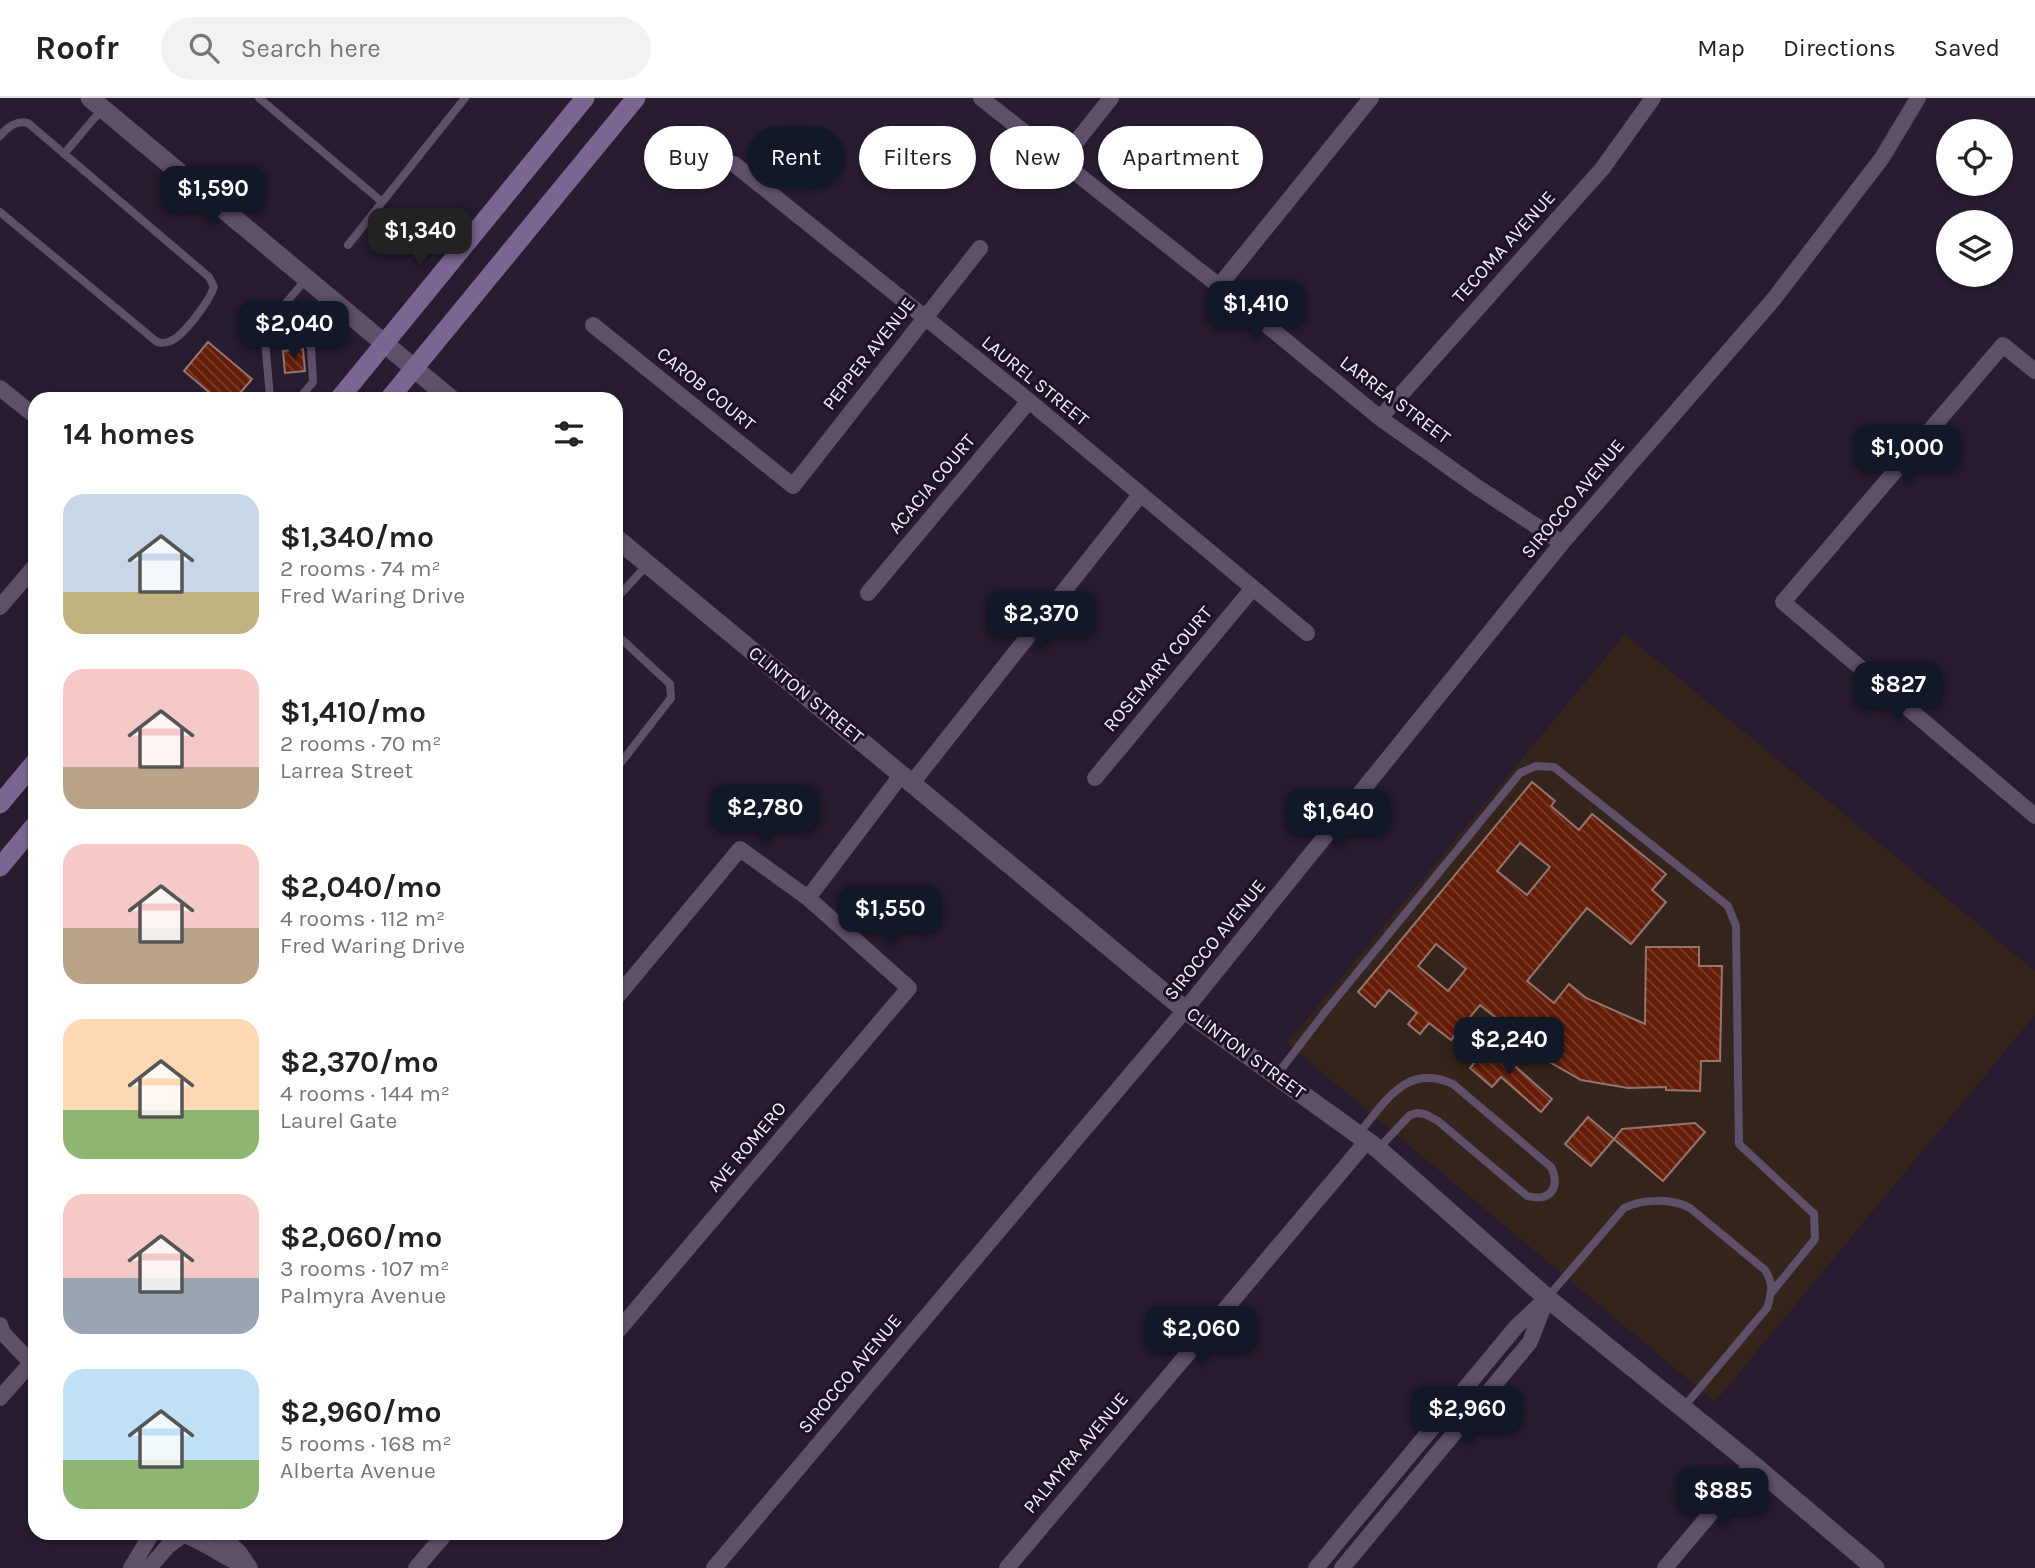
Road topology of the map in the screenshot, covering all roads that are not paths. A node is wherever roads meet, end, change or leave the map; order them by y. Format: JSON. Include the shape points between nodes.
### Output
{"nodes":[{"id":1,"x":259,"y":98,"type":"edge"},
{"id":2,"x":465,"y":98,"type":"edge"},
{"id":3,"x":585,"y":98,"type":"edge"},
{"id":4,"x":636,"y":98,"type":"edge"},
{"id":5,"x":981,"y":98,"type":"edge"},
{"id":6,"x":1111,"y":98,"type":"edge"},
{"id":7,"x":1371,"y":98,"type":"edge"},
{"id":8,"x":1653,"y":98,"type":"edge"},
{"id":9,"x":1918,"y":98,"type":"edge"},
{"id":10,"x":96,"y":103,"type":"edge"},
{"id":11,"x":1017,"y":126,"type":"edge"},
{"id":12,"x":1084,"y":132,"type":"edge"},
{"id":13,"x":0,"y":136,"type":"edge"},
{"id":14,"x":64,"y":154,"type":"junction"},
{"id":15,"x":734,"y":164,"type":"dead end"},
{"id":16,"x":1084,"y":179,"type":"edge"},
{"id":17,"x":381,"y":201,"type":"junction"},
{"id":18,"x":0,"y":212,"type":"edge"},
{"id":19,"x":348,"y":245,"type":"dead end"},
{"id":20,"x":979,"y":248,"type":"dead end"},
{"id":21,"x":307,"y":278,"type":"junction"},
{"id":22,"x":1219,"y":286,"type":"junction"},
{"id":23,"x":275,"y":317,"type":"junction"},
{"id":24,"x":924,"y":318,"type":"junction"},
{"id":25,"x":593,"y":324,"type":"dead end"},
{"id":26,"x":384,"y":344,"type":"junction"},
{"id":27,"x":414,"y":369,"type":"junction"},
{"id":28,"x":2035,"y":371,"type":"edge"},
{"id":29,"x":0,"y":388,"type":"edge"},
{"id":30,"x":270,"y":392,"type":"edge"},
{"id":31,"x":305,"y":392,"type":"edge"},
{"id":32,"x":345,"y":392,"type":"edge"},
{"id":33,"x":396,"y":392,"type":"edge"},
{"id":34,"x":442,"y":392,"type":"edge"},
{"id":35,"x":1029,"y":401,"type":"junction"},
{"id":36,"x":28,"y":410,"type":"edge"},
{"id":37,"x":1380,"y":418,"type":"junction"},
{"id":38,"x":793,"y":486,"type":"joint"},
{"id":39,"x":1140,"y":495,"type":"junction"},
{"id":40,"x":1562,"y":542,"type":"junction"},
{"id":41,"x":623,"y":544,"type":"edge"},
{"id":42,"x":647,"y":565,"type":"junction"},
{"id":43,"x":28,"y":574,"type":"edge"},
{"id":44,"x":1253,"y":588,"type":"junction"},
{"id":45,"x":623,"y":591,"type":"edge"},
{"id":46,"x":868,"y":593,"type":"dead end"},
{"id":47,"x":0,"y":607,"type":"edge"},
{"id":48,"x":1307,"y":633,"type":"dead end"},
{"id":49,"x":623,"y":640,"type":"edge"},
{"id":50,"x":623,"y":760,"type":"edge"},
{"id":51,"x":28,"y":770,"type":"edge"},
{"id":52,"x":1095,"y":778,"type":"dead end"},
{"id":53,"x":907,"y":779,"type":"junction"},
{"id":54,"x":0,"y":804,"type":"edge"},
{"id":55,"x":2035,"y":816,"type":"edge"},
{"id":56,"x":28,"y":833,"type":"edge"},
{"id":57,"x":0,"y":867,"type":"edge"},
{"id":58,"x":808,"y":898,"type":"junction"},
{"id":59,"x":623,"y":990,"type":"edge"},
{"id":60,"x":1185,"y":1010,"type":"junction"},
{"id":61,"x":1276,"y":1076,"type":"junction"},
{"id":62,"x":1368,"y":1141,"type":"junction"},
{"id":63,"x":1772,"y":1292,"type":"junction"},
{"id":64,"x":1547,"y":1298,"type":"junction"},
{"id":65,"x":623,"y":1325,"type":"edge"},
{"id":66,"x":1,"y":1330,"type":"edge"},
{"id":67,"x":28,"y":1360,"type":"edge"},
{"id":68,"x":28,"y":1370,"type":"edge"},
{"id":69,"x":0,"y":1398,"type":"edge"},
{"id":70,"x":1682,"y":1409,"type":"junction"},
{"id":71,"x":1752,"y":1464,"type":"junction"},
{"id":72,"x":148,"y":1540,"type":"edge"},
{"id":73,"x":177,"y":1540,"type":"edge"},
{"id":74,"x":196,"y":1540,"type":"edge"},
{"id":75,"x":226,"y":1540,"type":"edge"},
{"id":76,"x":440,"y":1540,"type":"edge"},
{"id":77,"x":131,"y":1568,"type":"edge"},
{"id":78,"x":149,"y":1568,"type":"edge"},
{"id":79,"x":249,"y":1568,"type":"edge"},
{"id":80,"x":416,"y":1568,"type":"edge"},
{"id":81,"x":714,"y":1568,"type":"edge"},
{"id":82,"x":1007,"y":1568,"type":"edge"},
{"id":83,"x":1315,"y":1568,"type":"edge"},
{"id":84,"x":1342,"y":1568,"type":"edge"},
{"id":85,"x":1665,"y":1568,"type":"edge"},
{"id":86,"x":1875,"y":1568,"type":"edge"}],
"edges":[{"from":1,"to":17,"type":"lane"},
{"from":2,"to":17,"type":"lane"},
{"from":3,"to":26,"type":"main road"},
{"from":4,"to":27,"type":"main road"},
{"from":5,"to":11,"type":"street","name":"LARREA STREET"},
{"from":6,"to":12,"type":"street"},
{"from":7,"to":22,"type":"street"},
{"from":8,"to":37,"type":"street","name":"TECOMA AVENUE","via":[[1602,169]]},
{"from":9,"to":40,"type":"street","name":"SIROCCO AVENUE","via":[[1882,158],[1773,300]]},
{"from":10,"to":14,"type":"lane"},
{"from":10,"to":21,"type":"street"},
{"from":13,"to":14,"type":"lane","via":[[21,121]]},
{"from":14,"to":18,"type":"lane","via":[[209,277],[214,287],[209,299],[177,338],[157,342]]},
{"from":15,"to":24,"type":"street","name":"LAUREL STREET"},
{"from":16,"to":22,"type":"street","name":"LARREA STREET"},
{"from":17,"to":19,"type":"lane"},
{"from":20,"to":24,"type":"street","name":"PEPPER AVENUE"},
{"from":21,"to":23,"type":"lane"},
{"from":21,"to":26,"type":"street"},
{"from":22,"to":37,"type":"street","name":"LARREA STREET"},
{"from":23,"to":30,"type":"lane","via":[[264,329]]},
{"from":23,"to":31,"type":"lane","via":[[311,347],[313,382]]},
{"from":24,"to":35,"type":"street","name":"LAUREL STREET"},
{"from":24,"to":38,"type":"street","name":"PEPPER AVENUE"},
{"from":25,"to":38,"type":"street","name":"CAROB COURT"},
{"from":26,"to":27,"type":"street"},
{"from":26,"to":32,"type":"main road"},
{"from":27,"to":33,"type":"main road"},
{"from":27,"to":34,"type":"street"},
{"from":28,"to":55,"type":"street","via":[[2003,345],[1783,601]]},
{"from":29,"to":36,"type":"street"},
{"from":35,"to":39,"type":"street","name":"LAUREL STREET"},
{"from":35,"to":46,"type":"street","name":"ACACIA COURT"},
{"from":37,"to":40,"type":"street","name":"LARREA STREET"},
{"from":39,"to":44,"type":"street","name":"LAUREL STREET"},
{"from":39,"to":53,"type":"street"},
{"from":40,"to":60,"type":"street","name":"SIROCCO AVENUE"},
{"from":41,"to":42,"type":"street","name":"CLINTON STREET"},
{"from":42,"to":45,"type":"lane"},
{"from":42,"to":53,"type":"street","name":"CLINTON STREET"},
{"from":43,"to":47,"type":"street"},
{"from":44,"to":48,"type":"street","name":"LAUREL STREET"},
{"from":44,"to":52,"type":"street","name":"ROSEMARY COURT"},
{"from":49,"to":50,"type":"lane","via":[[670,684],[671,698]]},
{"from":51,"to":54,"type":"main road"},
{"from":53,"to":58,"type":"street"},
{"from":53,"to":60,"type":"street","name":"CLINTON STREET"},
{"from":56,"to":57,"type":"main road"},
{"from":58,"to":59,"type":"street","via":[[740,849]]},
{"from":58,"to":65,"type":"street","name":"AVE ROMERO","via":[[909,988]]},
{"from":60,"to":61,"type":"street","name":"CLINTON STREET"},
{"from":60,"to":81,"type":"street","name":"SIROCCO AVENUE"},
{"from":61,"to":62,"type":"street","name":"CLINTON STREET"},
{"from":61,"to":63,"type":"lane","via":[[1520,773],[1536,766],[1554,767],[1728,906],[1736,926],[1738,1144],[1814,1214],[1815,1238]]},
{"from":62,"to":62,"type":"lane","via":[[1417,1112],[1454,1134],[1527,1195],[1542,1198],[1555,1185],[1552,1167],[1442,1079],[1424,1076],[1399,1088]]},
{"from":62,"to":64,"type":"street","name":"CLINTON STREET"},
{"from":62,"to":82,"type":"street","name":"PALMYRA AVENUE"},
{"from":63,"to":64,"type":"lane","via":[[1765,1270],[1690,1208],[1680,1203],[1634,1203],[1623,1208]]},
{"from":63,"to":70,"type":"lane","via":[[1766,1308]]},
{"from":64,"to":70,"type":"street","name":"CLINTON STREET"},
{"from":64,"to":83,"type":"street","via":[[1516,1327]]},
{"from":64,"to":84,"type":"street","via":[[1530,1342]]},
{"from":66,"to":67,"type":"street"},
{"from":68,"to":69,"type":"street"},
{"from":70,"to":71,"type":"street","name":"CLINTON STREET"},
{"from":71,"to":85,"type":"street"},
{"from":71,"to":86,"type":"street","name":"CLINTON STREET"},
{"from":72,"to":77,"type":"street"},
{"from":73,"to":78,"type":"street"},
{"from":74,"to":79,"type":"street"},
{"from":75,"to":79,"type":"street"},
{"from":76,"to":80,"type":"street"}]}
